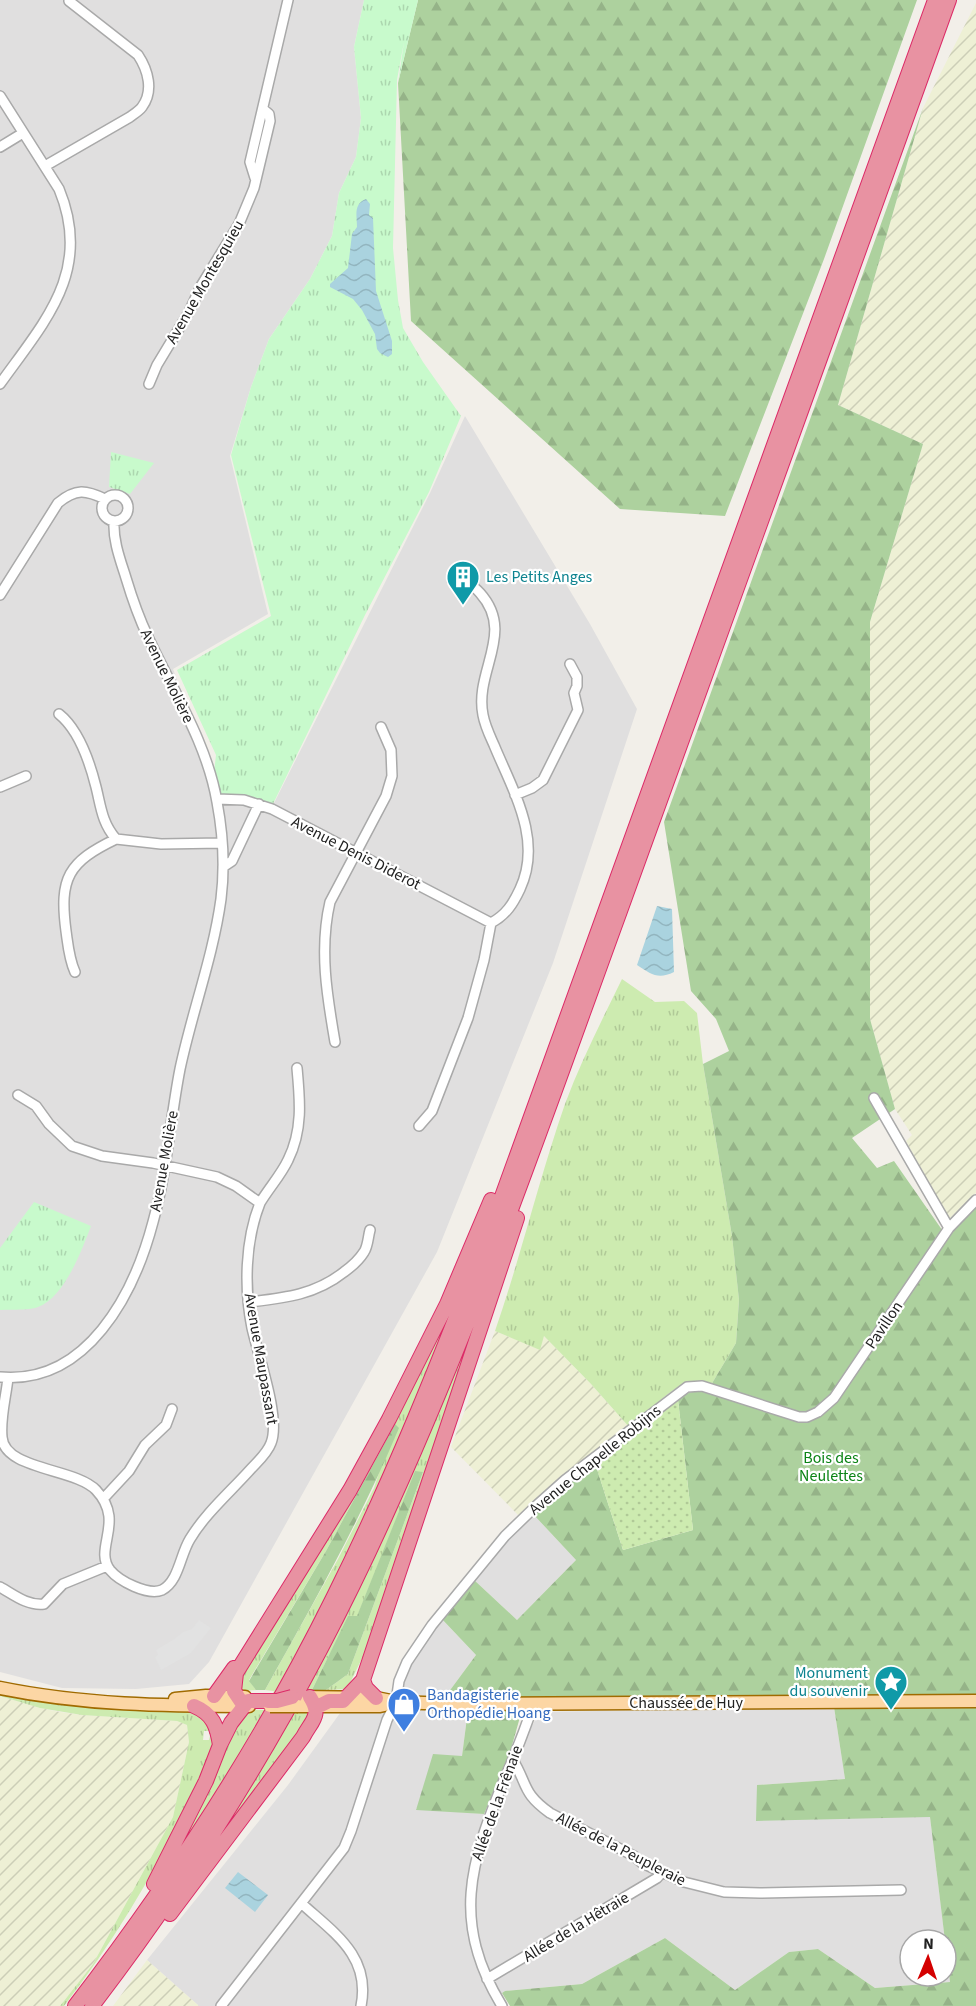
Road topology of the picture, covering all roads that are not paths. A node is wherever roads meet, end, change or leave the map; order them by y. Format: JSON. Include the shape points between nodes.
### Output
{"nodes":[{"id":1,"x":288,"y":0,"type":"edge"},
{"id":2,"x":935,"y":0,"type":"edge"},
{"id":3,"x":949,"y":0,"type":"edge"},
{"id":4,"x":69,"y":1,"type":"edge"},
{"id":5,"x":0,"y":96,"type":"edge"},
{"id":6,"x":23,"y":133,"type":"junction"},
{"id":7,"x":0,"y":147,"type":"edge"},
{"id":8,"x":45,"y":166,"type":"junction"},
{"id":9,"x":0,"y":384,"type":"edge"},
{"id":10,"x":149,"y":384,"type":"dead end"},
{"id":11,"x":105,"y":499,"type":"junction"},
{"id":12,"x":114,"y":521,"type":"junction"},
{"id":13,"x":452,"y":580,"type":"dead end"},
{"id":14,"x":0,"y":595,"type":"edge"},
{"id":15,"x":570,"y":664,"type":"dead end"},
{"id":16,"x":59,"y":714,"type":"dead end"},
{"id":17,"x":381,"y":727,"type":"dead end"},
{"id":18,"x":26,"y":776,"type":"dead end"},
{"id":19,"x":0,"y":787,"type":"edge"},
{"id":20,"x":515,"y":795,"type":"junction"},
{"id":21,"x":217,"y":799,"type":"junction"},
{"id":22,"x":260,"y":804,"type":"junction"},
{"id":23,"x":116,"y":838,"type":"junction"},
{"id":24,"x":222,"y":843,"type":"junction"},
{"id":25,"x":355,"y":853,"type":"junction"},
{"id":26,"x":223,"y":867,"type":"junction"},
{"id":27,"x":491,"y":923,"type":"junction"},
{"id":28,"x":75,"y":972,"type":"dead end"},
{"id":29,"x":335,"y":1042,"type":"dead end"},
{"id":30,"x":297,"y":1068,"type":"dead end"},
{"id":31,"x":18,"y":1095,"type":"dead end"},
{"id":32,"x":874,"y":1098,"type":"dead end"},
{"id":33,"x":419,"y":1126,"type":"dead end"},
{"id":34,"x":517,"y":1155,"type":"junction"},
{"id":35,"x":164,"y":1166,"type":"junction"},
{"id":36,"x":527,"y":1167,"type":"junction"},
{"id":37,"x":976,"y":1200,"type":"edge"},
{"id":38,"x":260,"y":1203,"type":"junction"},
{"id":39,"x":949,"y":1228,"type":"junction"},
{"id":40,"x":370,"y":1230,"type":"dead end"},
{"id":41,"x":249,"y":1302,"type":"junction"},
{"id":42,"x":4,"y":1378,"type":"edge"},
{"id":43,"x":172,"y":1409,"type":"dead end"},
{"id":44,"x":811,"y":1415,"type":"joint"},
{"id":45,"x":9,"y":1453,"type":"junction"},
{"id":46,"x":0,"y":1461,"type":"edge"},
{"id":47,"x":103,"y":1499,"type":"junction"},
{"id":48,"x":107,"y":1566,"type":"junction"},
{"id":49,"x":0,"y":1587,"type":"edge"},
{"id":50,"x":249,"y":1650,"type":"junction"},
{"id":51,"x":363,"y":1680,"type":"junction"},
{"id":52,"x":0,"y":1688,"type":"edge"},
{"id":53,"x":214,"y":1696,"type":"junction"},
{"id":54,"x":348,"y":1697,"type":"junction"},
{"id":55,"x":376,"y":1698,"type":"junction"},
{"id":56,"x":976,"y":1701,"type":"edge"},
{"id":57,"x":241,"y":1702,"type":"junction"},
{"id":58,"x":310,"y":1702,"type":"junction"},
{"id":59,"x":396,"y":1702,"type":"junction"},
{"id":60,"x":534,"y":1703,"type":"junction"},
{"id":61,"x":136,"y":1704,"type":"junction"},
{"id":62,"x":194,"y":1706,"type":"junction"},
{"id":63,"x":220,"y":1745,"type":"junction"},
{"id":64,"x":513,"y":1760,"type":"junction"},
{"id":65,"x":662,"y":1872,"type":"junction"},
{"id":66,"x":901,"y":1890,"type":"dead end"},
{"id":67,"x":301,"y":1903,"type":"junction"},
{"id":68,"x":149,"y":1906,"type":"junction"},
{"id":69,"x":119,"y":1971,"type":"junction"},
{"id":70,"x":488,"y":1979,"type":"junction"},
{"id":71,"x":75,"y":2006,"type":"edge"},
{"id":72,"x":92,"y":2006,"type":"edge"},
{"id":73,"x":221,"y":2006,"type":"edge"},
{"id":74,"x":361,"y":2006,"type":"edge"},
{"id":75,"x":502,"y":2006,"type":"edge"}],
"edges":[{"from":1,"to":10,"type":"street","name":"Avenue Montesquieu","via":[[265,94],[263,109],[270,121],[254,188],[239,224]]},
{"from":2,"to":34,"type":"highway"},
{"from":3,"to":36,"type":"highway"},
{"from":4,"to":8,"type":"street","via":[[138,55],[148,76],[148,89],[142,107],[130,117]]},
{"from":5,"to":6,"type":"street"},
{"from":6,"to":7,"type":"street"},
{"from":6,"to":8,"type":"street"},
{"from":8,"to":9,"type":"street","via":[[65,205],[71,243],[69,262],[51,312]]},
{"from":11,"to":12,"type":"street","name":"Avenue Molière","via":[[103,514]]},
{"from":11,"to":12,"type":"street","via":[[116,495],[127,503],[124,518]]},
{"from":11,"to":14,"type":"street","via":[[85,491],[58,503]]},
{"from":12,"to":21,"type":"street","name":"Avenue Molière","via":[[115,543],[135,608],[201,748]]},
{"from":13,"to":20,"type":"street","via":[[471,585],[484,598],[493,616],[496,637],[483,685],[483,715]]},
{"from":15,"to":20,"type":"street","via":[[577,677],[574,693],[578,710],[543,780]]},
{"from":16,"to":23,"type":"street","via":[[68,721],[87,759],[101,813]]},
{"from":17,"to":25,"type":"street","via":[[391,750],[392,777]]},
{"from":18,"to":19,"type":"street"},
{"from":20,"to":27,"type":"street","via":[[528,832],[527,870],[510,909]]},
{"from":21,"to":22,"type":"street","name":"Avenue Denis Diderot"},
{"from":21,"to":24,"type":"street","name":"Avenue Molière"},
{"from":22,"to":25,"type":"street","name":"Avenue Denis Diderot"},
{"from":22,"to":26,"type":"street","via":[[232,861]]},
{"from":23,"to":24,"type":"street","via":[[162,844]]},
{"from":23,"to":28,"type":"street","via":[[84,856],[64,889],[70,962]]},
{"from":24,"to":26,"type":"street","name":"Avenue Molière"},
{"from":25,"to":27,"type":"street","name":"Avenue Denis Diderot"},
{"from":25,"to":29,"type":"street","via":[[330,902],[326,920],[324,955]]},
{"from":26,"to":35,"type":"street","name":"Avenue Molière","via":[[221,899],[180,1069]]},
{"from":27,"to":33,"type":"street","via":[[468,1018],[432,1111]]},
{"from":30,"to":38,"type":"street","name":"Avenue Maupassant","via":[[299,1122],[294,1146]]},
{"from":31,"to":35,"type":"street","via":[[36,1106],[72,1146],[102,1156]]},
{"from":32,"to":39,"type":"street"},
{"from":34,"to":50,"type":"highway","via":[[505,1166],[447,1304],[389,1419],[291,1588]]},
{"from":34,"to":68,"type":"highway","via":[[425,1397],[333,1598],[247,1753]]},
{"from":35,"to":38,"type":"street","via":[[217,1177]]},
{"from":35,"to":42,"type":"street","name":"Avenue Molière","via":[[140,1261],[96,1336],[76,1357],[57,1368],[34,1376]]},
{"from":36,"to":51,"type":"highway","via":[[529,1182]]},
{"from":36,"to":69,"type":"highway","via":[[432,1411],[345,1602],[253,1769]]},
{"from":37,"to":39,"type":"street","name":"Pavillon"},
{"from":38,"to":41,"type":"street","name":"Avenue Maupassant","via":[[251,1232]]},
{"from":39,"to":44,"type":"street","name":"Pavillon","via":[[834,1398]]},
{"from":40,"to":41,"type":"street","via":[[364,1252],[326,1284],[289,1298]]},
{"from":41,"to":48,"type":"street","name":"Avenue Maupassant","via":[[273,1416],[272,1442],[189,1539],[169,1586],[157,1592],[141,1590]]},
{"from":42,"to":45,"type":"street","via":[[2,1437]]},
{"from":43,"to":47,"type":"street","via":[[166,1425],[145,1445],[129,1471]]},
{"from":44,"to":59,"type":"street","name":"Avenue Chapelle Robijns","via":[[796,1417],[702,1386],[687,1387],[565,1480],[506,1536],[413,1653],[399,1681]]},
{"from":45,"to":46,"type":"street"},
{"from":45,"to":47,"type":"street","via":[[85,1482]]},
{"from":47,"to":48,"type":"street","via":[[110,1527],[104,1556]]},
{"from":48,"to":49,"type":"street","via":[[63,1584],[39,1605]]},
{"from":50,"to":53,"type":"highway"},
{"from":50,"to":57,"type":"highway","via":[[234,1681],[234,1691]]},
{"from":51,"to":54,"type":"highway"},
{"from":51,"to":55,"type":"highway"},
{"from":52,"to":61,"type":"main road","via":[[82,1702]]},
{"from":53,"to":57,"type":"main road"},
{"from":53,"to":61,"type":"main road"},
{"from":54,"to":55,"type":"main road","name":"Chaussée de Huy"},
{"from":54,"to":58,"type":"highway","via":[[343,1701]]},
{"from":55,"to":59,"type":"main road","name":"Chaussée de Huy"},
{"from":56,"to":60,"type":"main road","name":"Chaussée de Huy"},
{"from":57,"to":58,"type":"highway","bridge":true},
{"from":57,"to":62,"type":"main road"},
{"from":57,"to":63,"type":"highway"},
{"from":58,"to":59,"type":"main road","name":"Chaussée de Huy","via":[[380,1706]]},
{"from":58,"to":69,"type":"highway","via":[[311,1730],[131,1966]]},
{"from":59,"to":60,"type":"main road","name":"Chaussée de Huy"},
{"from":59,"to":67,"type":"street","name":"Avenue Chapelle Robijns","via":[[344,1848]]},
{"from":60,"to":64,"type":"street","name":"Allée de la Frênaie"},
{"from":61,"to":62,"type":"main road"},
{"from":62,"to":63,"type":"highway","via":[[206,1711],[214,1721]]},
{"from":63,"to":68,"type":"highway","via":[[189,1817],[150,1891]]},
{"from":64,"to":65,"type":"street","name":"Allée de la Peupleraie","via":[[524,1786],[538,1804]]},
{"from":64,"to":70,"type":"street","name":"Allée de la Frênaie","via":[[483,1835],[471,1883],[472,1933]]},
{"from":65,"to":66,"type":"street","name":"Allée de la Peupleraie","via":[[702,1888],[735,1893]]},
{"from":65,"to":70,"type":"street","name":"Allée de la Hêtraie"},
{"from":67,"to":73,"type":"street","name":"Avenue Chapelle Robijns"},
{"from":67,"to":74,"type":"street","via":[[354,1956],[363,1983]]},
{"from":68,"to":71,"type":"highway"},
{"from":69,"to":72,"type":"highway"},
{"from":70,"to":75,"type":"street","name":"Allée de la Frênaie"}]}
